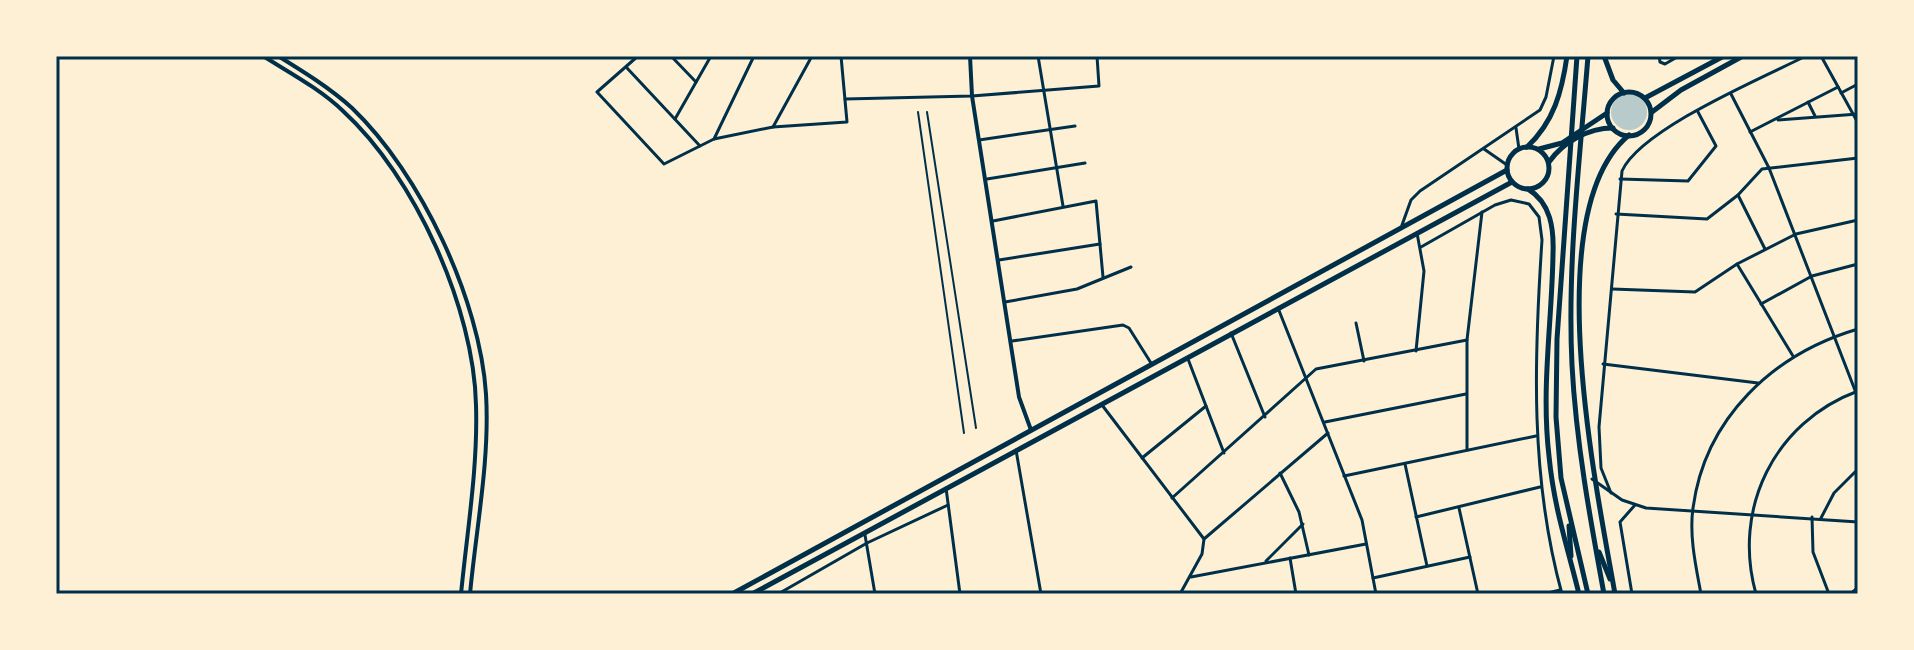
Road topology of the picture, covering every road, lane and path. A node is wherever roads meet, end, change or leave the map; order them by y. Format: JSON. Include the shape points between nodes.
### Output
{"nodes":[{"id":1,"x":263,"y":56,"type":"edge"},
{"id":2,"x":278,"y":56,"type":"edge"},
{"id":3,"x":638,"y":56,"type":"edge"},
{"id":4,"x":671,"y":56,"type":"edge"},
{"id":5,"x":711,"y":56,"type":"edge"},
{"id":6,"x":754,"y":56,"type":"edge"},
{"id":7,"x":812,"y":56,"type":"edge"},
{"id":8,"x":841,"y":56,"type":"edge"},
{"id":9,"x":970,"y":56,"type":"edge"},
{"id":10,"x":1038,"y":56,"type":"edge"},
{"id":11,"x":1097,"y":56,"type":"edge"},
{"id":12,"x":1554,"y":56,"type":"edge"},
{"id":13,"x":1567,"y":56,"type":"edge"},
{"id":14,"x":1577,"y":56,"type":"edge"},
{"id":15,"x":1588,"y":56,"type":"edge"},
{"id":16,"x":1604,"y":56,"type":"edge"},
{"id":17,"x":1659,"y":56,"type":"edge"},
{"id":18,"x":1679,"y":56,"type":"edge"},
{"id":19,"x":1724,"y":56,"type":"edge"},
{"id":20,"x":1743,"y":56,"type":"edge"},
{"id":21,"x":1806,"y":56,"type":"edge"},
{"id":22,"x":1821,"y":56,"type":"edge"},
{"id":23,"x":627,"y":68,"type":"junction"},
{"id":24,"x":696,"y":82,"type":"junction"},
{"id":25,"x":1858,"y":84,"type":"edge"},
{"id":26,"x":1838,"y":87,"type":"junction"},
{"id":27,"x":1042,"y":91,"type":"junction"},
{"id":28,"x":1624,"y":93,"type":"junction"},
{"id":29,"x":1841,"y":93,"type":"junction"},
{"id":30,"x":1731,"y":94,"type":"junction"},
{"id":31,"x":972,"y":96,"type":"junction"},
{"id":32,"x":1645,"y":98,"type":"junction"},
{"id":33,"x":845,"y":99,"type":"junction"},
{"id":34,"x":1808,"y":102,"type":"junction"},
{"id":35,"x":918,"y":112,"type":"dead end"},
{"id":36,"x":927,"y":112,"type":"dead end"},
{"id":37,"x":1698,"y":112,"type":"junction"},
{"id":38,"x":1608,"y":113,"type":"junction"},
{"id":39,"x":1651,"y":113,"type":"junction"},
{"id":40,"x":1856,"y":114,"type":"edge"},
{"id":41,"x":1816,"y":118,"type":"junction"},
{"id":42,"x":675,"y":119,"type":"junction"},
{"id":43,"x":1774,"y":120,"type":"junction"},
{"id":44,"x":1858,"y":123,"type":"edge"},
{"id":45,"x":1075,"y":126,"type":"dead end"},
{"id":46,"x":773,"y":127,"type":"junction"},
{"id":47,"x":1516,"y":128,"type":"junction"},
{"id":48,"x":1613,"y":128,"type":"junction"},
{"id":49,"x":1049,"y":129,"type":"junction"},
{"id":50,"x":1750,"y":132,"type":"junction"},
{"id":51,"x":1629,"y":135,"type":"junction"},
{"id":52,"x":714,"y":139,"type":"junction"},
{"id":53,"x":979,"y":140,"type":"junction"},
{"id":54,"x":700,"y":146,"type":"junction"},
{"id":55,"x":1527,"y":147,"type":"junction"},
{"id":56,"x":1484,"y":149,"type":"junction"},
{"id":57,"x":1519,"y":149,"type":"junction"},
{"id":58,"x":1538,"y":149,"type":"junction"},
{"id":59,"x":1858,"y":158,"type":"edge"},
{"id":60,"x":1085,"y":163,"type":"dead end"},
{"id":61,"x":1549,"y":163,"type":"junction"},
{"id":62,"x":1507,"y":168,"type":"junction"},
{"id":63,"x":1769,"y":168,"type":"junction"},
{"id":64,"x":1056,"y":169,"type":"junction"},
{"id":65,"x":987,"y":179,"type":"junction"},
{"id":66,"x":1620,"y":179,"type":"junction"},
{"id":67,"x":1512,"y":182,"type":"junction"},
{"id":68,"x":1528,"y":189,"type":"junction"},
{"id":69,"x":1738,"y":195,"type":"junction"},
{"id":70,"x":1063,"y":207,"type":"junction"},
{"id":71,"x":1482,"y":212,"type":"junction"},
{"id":72,"x":1616,"y":214,"type":"junction"},
{"id":73,"x":1858,"y":220,"type":"edge"},
{"id":74,"x":993,"y":221,"type":"junction"},
{"id":75,"x":1400,"y":231,"type":"junction"},
{"id":76,"x":1417,"y":232,"type":"junction"},
{"id":77,"x":1796,"y":234,"type":"junction"},
{"id":78,"x":1100,"y":244,"type":"junction"},
{"id":79,"x":1421,"y":247,"type":"junction"},
{"id":80,"x":1765,"y":249,"type":"junction"},
{"id":81,"x":999,"y":260,"type":"junction"},
{"id":82,"x":1737,"y":264,"type":"junction"},
{"id":83,"x":1858,"y":264,"type":"edge"},
{"id":84,"x":1131,"y":267,"type":"dead end"},
{"id":85,"x":1812,"y":276,"type":"junction"},
{"id":86,"x":1103,"y":277,"type":"junction"},
{"id":87,"x":1611,"y":289,"type":"junction"},
{"id":88,"x":1005,"y":302,"type":"junction"},
{"id":89,"x":1761,"y":304,"type":"junction"},
{"id":90,"x":1278,"y":308,"type":"junction"},
{"id":91,"x":1356,"y":323,"type":"dead end"},
{"id":92,"x":1858,"y":329,"type":"edge"},
{"id":93,"x":1231,"y":333,"type":"junction"},
{"id":94,"x":1837,"y":336,"type":"junction"},
{"id":95,"x":1467,"y":340,"type":"junction"},
{"id":96,"x":1010,"y":342,"type":"junction"},
{"id":97,"x":1416,"y":351,"type":"junction"},
{"id":98,"x":1793,"y":356,"type":"junction"},
{"id":99,"x":1187,"y":357,"type":"junction"},
{"id":100,"x":1364,"y":361,"type":"junction"},
{"id":101,"x":1603,"y":364,"type":"junction"},
{"id":102,"x":1153,"y":366,"type":"junction"},
{"id":103,"x":1306,"y":377,"type":"junction"},
{"id":104,"x":1758,"y":383,"type":"junction"},
{"id":105,"x":1857,"y":392,"type":"edge"},
{"id":106,"x":1466,"y":394,"type":"junction"},
{"id":107,"x":1858,"y":398,"type":"edge"},
{"id":108,"x":1101,"y":404,"type":"junction"},
{"id":109,"x":1206,"y":406,"type":"junction"},
{"id":110,"x":1265,"y":417,"type":"junction"},
{"id":111,"x":1324,"y":423,"type":"junction"},
{"id":112,"x":976,"y":428,"type":"dead end"},
{"id":113,"x":1032,"y":432,"type":"junction"},
{"id":114,"x":964,"y":433,"type":"dead end"},
{"id":115,"x":1328,"y":433,"type":"junction"},
{"id":116,"x":1536,"y":436,"type":"junction"},
{"id":117,"x":1016,"y":450,"type":"junction"},
{"id":118,"x":1467,"y":450,"type":"junction"},
{"id":119,"x":1224,"y":453,"type":"junction"},
{"id":120,"x":1142,"y":458,"type":"junction"},
{"id":121,"x":1405,"y":464,"type":"junction"},
{"id":122,"x":1858,"y":469,"type":"edge"},
{"id":123,"x":1280,"y":473,"type":"junction"},
{"id":124,"x":1344,"y":476,"type":"junction"},
{"id":125,"x":1592,"y":479,"type":"junction"},
{"id":126,"x":1540,"y":487,"type":"junction"},
{"id":127,"x":946,"y":488,"type":"junction"},
{"id":128,"x":1611,"y":493,"type":"junction"},
{"id":129,"x":1172,"y":498,"type":"junction"},
{"id":130,"x":948,"y":505,"type":"junction"},
{"id":131,"x":1635,"y":505,"type":"junction"},
{"id":132,"x":1459,"y":507,"type":"junction"},
{"id":133,"x":1692,"y":511,"type":"junction"},
{"id":134,"x":1568,"y":513,"type":"junction"},
{"id":135,"x":1751,"y":514,"type":"junction"},
{"id":136,"x":1416,"y":517,"type":"junction"},
{"id":137,"x":1812,"y":517,"type":"junction"},
{"id":138,"x":1821,"y":518,"type":"junction"},
{"id":139,"x":1858,"y":522,"type":"edge"},
{"id":140,"x":1303,"y":524,"type":"junction"},
{"id":141,"x":865,"y":533,"type":"junction"},
{"id":142,"x":1204,"y":539,"type":"junction"},
{"id":143,"x":1594,"y":539,"type":"junction"},
{"id":144,"x":867,"y":543,"type":"junction"},
{"id":145,"x":1366,"y":544,"type":"junction"},
{"id":146,"x":1309,"y":555,"type":"junction"},
{"id":147,"x":1470,"y":557,"type":"junction"},
{"id":148,"x":1290,"y":558,"type":"junction"},
{"id":149,"x":1264,"y":563,"type":"junction"},
{"id":150,"x":1427,"y":566,"type":"junction"},
{"id":151,"x":1571,"y":566,"type":"junction"},
{"id":152,"x":1191,"y":577,"type":"junction"},
{"id":153,"x":1373,"y":578,"type":"junction"},
{"id":154,"x":1858,"y":588,"type":"edge"},
{"id":155,"x":1561,"y":592,"type":"edge"},
{"id":156,"x":1615,"y":593,"type":"edge"},
{"id":157,"x":461,"y":594,"type":"edge"},
{"id":158,"x":470,"y":594,"type":"edge"},
{"id":159,"x":732,"y":594,"type":"edge"},
{"id":160,"x":752,"y":594,"type":"edge"},
{"id":161,"x":778,"y":594,"type":"edge"},
{"id":162,"x":875,"y":594,"type":"edge"},
{"id":163,"x":960,"y":594,"type":"edge"},
{"id":164,"x":1041,"y":594,"type":"edge"},
{"id":165,"x":1180,"y":594,"type":"edge"},
{"id":166,"x":1296,"y":594,"type":"edge"},
{"id":167,"x":1376,"y":594,"type":"edge"},
{"id":168,"x":1478,"y":594,"type":"edge"},
{"id":169,"x":1544,"y":594,"type":"edge"},
{"id":170,"x":1579,"y":594,"type":"edge"},
{"id":171,"x":1588,"y":594,"type":"edge"},
{"id":172,"x":1604,"y":594,"type":"edge"},
{"id":173,"x":1632,"y":594,"type":"edge"},
{"id":174,"x":1701,"y":594,"type":"edge"},
{"id":175,"x":1756,"y":594,"type":"edge"},
{"id":176,"x":1829,"y":594,"type":"edge"},
{"id":177,"x":1851,"y":594,"type":"edge"}],
"edges":[{"from":1,"to":157,"type":"street","via":[[329,99],[377,146],[400,179],[453,287],[468,336],[476,404]]},
{"from":2,"to":158,"type":"street","via":[[333,91],[378,137],[462,282],[478,337],[486,397]]},
{"from":3,"to":23,"type":"street"},
{"from":4,"to":24,"type":"street"},
{"from":5,"to":24,"type":"street"},
{"from":6,"to":52,"type":"street"},
{"from":7,"to":46,"type":"street"},
{"from":8,"to":33,"type":"street"},
{"from":9,"to":31,"type":"street"},
{"from":10,"to":27,"type":"street"},
{"from":11,"to":27,"type":"street","via":[[1099,86]]},
{"from":12,"to":47,"type":"street","via":[[1544,104]]},
{"from":13,"to":55,"type":"main road","via":[[1554,112]]},
{"from":14,"to":134,"type":"main road","via":[[1557,328],[1558,458]]},
{"from":15,"to":143,"type":"main road","via":[[1571,311],[1577,422]]},
{"from":16,"to":28,"type":"main road"},
{"from":17,"to":18,"type":"street","via":[[1665,64]]},
{"from":19,"to":32,"type":"main road"},
{"from":20,"to":39,"type":"main road"},
{"from":21,"to":30,"type":"street"},
{"from":22,"to":26,"type":"street"},
{"from":23,"to":42,"type":"street"},
{"from":23,"to":54,"type":"street","via":[[597,92],[664,164]]},
{"from":24,"to":42,"type":"street"},
{"from":25,"to":29,"type":"street"},
{"from":26,"to":29,"type":"street"},
{"from":26,"to":34,"type":"street"},
{"from":27,"to":31,"type":"street"},
{"from":27,"to":49,"type":"street"},
{"from":28,"to":32,"type":"main road"},
{"from":28,"to":38,"type":"main road","via":[[1614,98]]},
{"from":29,"to":40,"type":"street"},
{"from":30,"to":37,"type":"street"},
{"from":30,"to":50,"type":"street"},
{"from":31,"to":33,"type":"street"},
{"from":31,"to":53,"type":"street"},
{"from":32,"to":39,"type":"main road"},
{"from":33,"to":46,"type":"street","via":[[847,122]]},
{"from":34,"to":41,"type":"street"},
{"from":34,"to":43,"type":"street"},
{"from":35,"to":114,"type":"lane"},
{"from":36,"to":112,"type":"lane"},
{"from":37,"to":66,"type":"street","via":[[1643,144],[1625,164]]},
{"from":37,"to":66,"type":"street","via":[[1716,146],[1688,181]]},
{"from":38,"to":48,"type":"main road"},
{"from":38,"to":58,"type":"main road","via":[[1562,143]]},
{"from":39,"to":51,"type":"main road","via":[[1645,129]]},
{"from":40,"to":41,"type":"street"},
{"from":40,"to":44,"type":"street"},
{"from":41,"to":43,"type":"street"},
{"from":42,"to":54,"type":"street"},
{"from":43,"to":50,"type":"street"},
{"from":45,"to":49,"type":"street"},
{"from":46,"to":52,"type":"street"},
{"from":47,"to":56,"type":"street"},
{"from":47,"to":57,"type":"street"},
{"from":48,"to":51,"type":"main road"},
{"from":48,"to":61,"type":"main road","via":[[1589,131],[1563,146]]},
{"from":49,"to":53,"type":"street"},
{"from":49,"to":64,"type":"street"},
{"from":50,"to":63,"type":"street"},
{"from":51,"to":125,"type":"main road","via":[[1604,166],[1586,218],[1581,331]]},
{"from":52,"to":54,"type":"street"},
{"from":53,"to":65,"type":"street"},
{"from":55,"to":57,"type":"main road"},
{"from":55,"to":58,"type":"main road"},
{"from":56,"to":62,"type":"street"},
{"from":56,"to":75,"type":"street","via":[[1411,200]]},
{"from":57,"to":62,"type":"main road"},
{"from":58,"to":61,"type":"main road"},
{"from":59,"to":63,"type":"street"},
{"from":60,"to":64,"type":"street"},
{"from":61,"to":68,"type":"main road","via":[[1546,179]]},
{"from":62,"to":67,"type":"main road"},
{"from":62,"to":75,"type":"main road"},
{"from":63,"to":69,"type":"street"},
{"from":63,"to":77,"type":"street"},
{"from":64,"to":65,"type":"street"},
{"from":64,"to":70,"type":"street"},
{"from":65,"to":74,"type":"street"},
{"from":66,"to":72,"type":"street"},
{"from":67,"to":68,"type":"main road"},
{"from":67,"to":76,"type":"main road"},
{"from":68,"to":151,"type":"main road","via":[[1546,208],[1553,230],[1547,438],[1558,520]]},
{"from":69,"to":72,"type":"street","via":[[1707,219]]},
{"from":69,"to":80,"type":"street"},
{"from":70,"to":74,"type":"street"},
{"from":70,"to":78,"type":"street","via":[[1096,201]]},
{"from":71,"to":79,"type":"street"},
{"from":71,"to":95,"type":"street"},
{"from":71,"to":116,"type":"street","via":[[1520,201],[1535,209],[1542,229]]},
{"from":72,"to":87,"type":"street"},
{"from":73,"to":77,"type":"street"},
{"from":74,"to":81,"type":"street"},
{"from":75,"to":102,"type":"main road"},
{"from":76,"to":79,"type":"street"},
{"from":76,"to":90,"type":"main road"},
{"from":77,"to":80,"type":"street"},
{"from":77,"to":85,"type":"street"},
{"from":78,"to":81,"type":"street"},
{"from":78,"to":86,"type":"street"},
{"from":79,"to":97,"type":"street","via":[[1424,271]]},
{"from":80,"to":82,"type":"street"},
{"from":81,"to":88,"type":"street"},
{"from":82,"to":87,"type":"street","via":[[1695,292]]},
{"from":82,"to":89,"type":"street"},
{"from":83,"to":85,"type":"street"},
{"from":84,"to":86,"type":"street"},
{"from":85,"to":89,"type":"street"},
{"from":85,"to":94,"type":"street"},
{"from":86,"to":88,"type":"street","via":[[1077,289]]},
{"from":87,"to":101,"type":"street"},
{"from":88,"to":96,"type":"street"},
{"from":89,"to":98,"type":"street"},
{"from":90,"to":93,"type":"main road"},
{"from":90,"to":103,"type":"street"},
{"from":91,"to":100,"type":"street"},
{"from":92,"to":94,"type":"street"},
{"from":93,"to":99,"type":"main road"},
{"from":93,"to":110,"type":"street"},
{"from":94,"to":98,"type":"street"},
{"from":94,"to":105,"type":"street"},
{"from":95,"to":97,"type":"street"},
{"from":95,"to":106,"type":"street"},
{"from":96,"to":102,"type":"street","via":[[1123,325]]},
{"from":96,"to":113,"type":"street","via":[[1019,397]]},
{"from":97,"to":100,"type":"street"},
{"from":98,"to":104,"type":"street"},
{"from":99,"to":108,"type":"main road"},
{"from":99,"to":109,"type":"street"},
{"from":100,"to":103,"type":"street","via":[[1316,369]]},
{"from":101,"to":104,"type":"street"},
{"from":101,"to":128,"type":"street","via":[[1601,468]]},
{"from":102,"to":113,"type":"main road"},
{"from":103,"to":110,"type":"street"},
{"from":103,"to":111,"type":"street"},
{"from":104,"to":133,"type":"street","via":[[1710,448]]},
{"from":105,"to":107,"type":"street"},
{"from":105,"to":135,"type":"street","via":[[1815,413],[1782,445]]},
{"from":106,"to":111,"type":"street"},
{"from":106,"to":118,"type":"street"},
{"from":108,"to":117,"type":"main road"},
{"from":108,"to":120,"type":"street"},
{"from":109,"to":119,"type":"street"},
{"from":109,"to":120,"type":"street"},
{"from":110,"to":119,"type":"street"},
{"from":111,"to":115,"type":"street"},
{"from":113,"to":159,"type":"main road"},
{"from":115,"to":123,"type":"street"},
{"from":115,"to":124,"type":"street"},
{"from":116,"to":118,"type":"street"},
{"from":116,"to":126,"type":"street"},
{"from":117,"to":127,"type":"main road"},
{"from":117,"to":164,"type":"street"},
{"from":118,"to":121,"type":"street"},
{"from":119,"to":129,"type":"street"},
{"from":120,"to":129,"type":"street"},
{"from":121,"to":124,"type":"street"},
{"from":121,"to":136,"type":"street"},
{"from":122,"to":138,"type":"street","via":[[1834,493]]},
{"from":123,"to":140,"type":"street"},
{"from":123,"to":142,"type":"street"},
{"from":124,"to":145,"type":"street"},
{"from":125,"to":128,"type":"street"},
{"from":125,"to":156,"type":"main road"},
{"from":126,"to":132,"type":"street"},
{"from":126,"to":155,"type":"street"},
{"from":127,"to":130,"type":"street"},
{"from":127,"to":141,"type":"main road"},
{"from":128,"to":131,"type":"street"},
{"from":129,"to":142,"type":"street"},
{"from":130,"to":144,"type":"street"},
{"from":130,"to":163,"type":"street"},
{"from":131,"to":133,"type":"street"},
{"from":131,"to":173,"type":"street","via":[[1620,522]]},
{"from":132,"to":136,"type":"street"},
{"from":132,"to":147,"type":"street"},
{"from":133,"to":135,"type":"street"},
{"from":133,"to":174,"type":"street"},
{"from":134,"to":151,"type":"main road"},
{"from":134,"to":171,"type":"main road"},
{"from":135,"to":137,"type":"street"},
{"from":135,"to":175,"type":"street","via":[[1749,561]]},
{"from":136,"to":150,"type":"street"},
{"from":137,"to":138,"type":"street"},
{"from":137,"to":176,"type":"street","via":[[1813,552]]},
{"from":138,"to":139,"type":"street"},
{"from":140,"to":146,"type":"street"},
{"from":140,"to":149,"type":"street"},
{"from":141,"to":144,"type":"street"},
{"from":141,"to":160,"type":"main road"},
{"from":142,"to":152,"type":"street"},
{"from":143,"to":156,"type":"main road"},
{"from":143,"to":172,"type":"main road"},
{"from":144,"to":161,"type":"street"},
{"from":144,"to":162,"type":"street"},
{"from":145,"to":146,"type":"street"},
{"from":145,"to":153,"type":"street"},
{"from":146,"to":148,"type":"street"},
{"from":147,"to":150,"type":"street"},
{"from":147,"to":168,"type":"street"},
{"from":148,"to":149,"type":"street"},
{"from":148,"to":166,"type":"street"},
{"from":149,"to":152,"type":"street"},
{"from":150,"to":153,"type":"street"},
{"from":151,"to":170,"type":"main road"},
{"from":152,"to":165,"type":"street"},
{"from":153,"to":167,"type":"street"},
{"from":154,"to":177,"type":"street"},
{"from":155,"to":169,"type":"street"}]}
